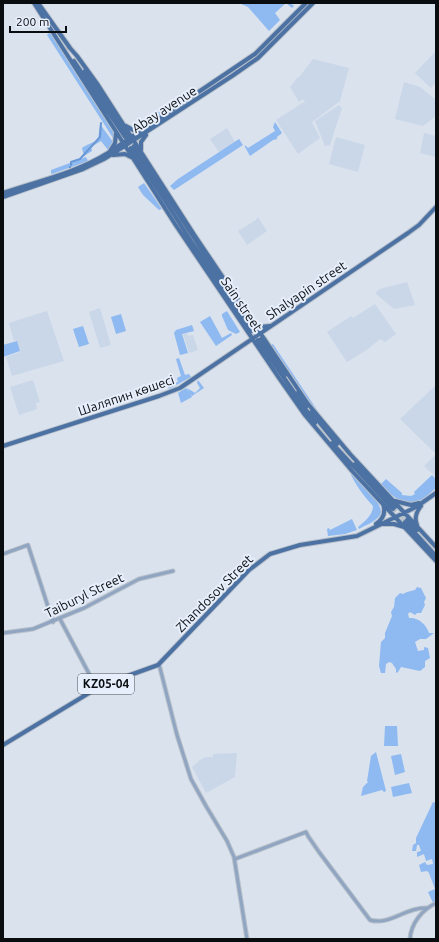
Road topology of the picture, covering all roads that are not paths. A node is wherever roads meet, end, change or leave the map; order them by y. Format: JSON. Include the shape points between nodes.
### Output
{"nodes":[{"id":1,"x":34,"y":3,"type":"edge"},
{"id":2,"x":38,"y":3,"type":"edge"},
{"id":3,"x":306,"y":3,"type":"edge"},
{"id":4,"x":313,"y":3,"type":"edge"},
{"id":5,"x":57,"y":38,"type":"junction"},
{"id":6,"x":69,"y":47,"type":"junction"},
{"id":7,"x":264,"y":50,"type":"junction"},
{"id":8,"x":178,"y":110,"type":"junction"},
{"id":9,"x":124,"y":125,"type":"junction"},
{"id":10,"x":150,"y":126,"type":"junction"},
{"id":11,"x":115,"y":131,"type":"junction"},
{"id":12,"x":149,"y":131,"type":"junction"},
{"id":13,"x":129,"y":142,"type":"junction"},
{"id":14,"x":142,"y":153,"type":"junction"},
{"id":15,"x":108,"y":155,"type":"junction"},
{"id":16,"x":132,"y":158,"type":"junction"},
{"id":17,"x":3,"y":193,"type":"edge"},
{"id":18,"x":3,"y":197,"type":"edge"},
{"id":19,"x":436,"y":207,"type":"edge"},
{"id":20,"x":180,"y":222,"type":"junction"},
{"id":21,"x":195,"y":236,"type":"junction"},
{"id":22,"x":187,"y":241,"type":"junction"},
{"id":23,"x":192,"y":249,"type":"junction"},
{"id":24,"x":204,"y":249,"type":"junction"},
{"id":25,"x":205,"y":262,"type":"junction"},
{"id":26,"x":211,"y":266,"type":"junction"},
{"id":27,"x":270,"y":326,"type":"junction"},
{"id":28,"x":245,"y":327,"type":"junction"},
{"id":29,"x":256,"y":335,"type":"junction"},
{"id":30,"x":269,"y":345,"type":"junction"},
{"id":31,"x":239,"y":347,"type":"junction"},
{"id":32,"x":308,"y":410,"type":"junction"},
{"id":33,"x":319,"y":419,"type":"junction"},
{"id":34,"x":315,"y":426,"type":"junction"},
{"id":35,"x":338,"y":441,"type":"junction"},
{"id":36,"x":329,"y":443,"type":"junction"},
{"id":37,"x":3,"y":446,"type":"edge"},
{"id":38,"x":341,"y":451,"type":"junction"},
{"id":39,"x":436,"y":493,"type":"edge"},
{"id":40,"x":392,"y":499,"type":"junction"},
{"id":41,"x":380,"y":500,"type":"junction"},
{"id":42,"x":424,"y":502,"type":"junction"},
{"id":43,"x":395,"y":509,"type":"junction"},
{"id":44,"x":404,"y":513,"type":"junction"},
{"id":45,"x":396,"y":516,"type":"junction"},
{"id":46,"x":406,"y":521,"type":"junction"},
{"id":47,"x":379,"y":524,"type":"junction"},
{"id":48,"x":418,"y":527,"type":"junction"},
{"id":49,"x":370,"y":528,"type":"junction"},
{"id":50,"x":409,"y":531,"type":"junction"},
{"id":51,"x":338,"y":539,"type":"junction"},
{"id":52,"x":436,"y":547,"type":"edge"},
{"id":53,"x":436,"y":552,"type":"edge"},
{"id":54,"x":3,"y":554,"type":"edge"},
{"id":55,"x":436,"y":556,"type":"edge"},
{"id":56,"x":436,"y":561,"type":"edge"},
{"id":57,"x":172,"y":571,"type":"dead end"},
{"id":58,"x":60,"y":619,"type":"junction"},
{"id":59,"x":54,"y":622,"type":"junction"},
{"id":60,"x":3,"y":633,"type":"edge"},
{"id":61,"x":158,"y":665,"type":"junction"},
{"id":62,"x":160,"y":669,"type":"joint"},
{"id":63,"x":94,"y":689,"type":"junction"},
{"id":64,"x":3,"y":743,"type":"edge"},
{"id":65,"x":235,"y":859,"type":"junction"},
{"id":66,"x":436,"y":903,"type":"edge"},
{"id":67,"x":427,"y":908,"type":"junction"},
{"id":68,"x":247,"y":939,"type":"edge"},
{"id":69,"x":410,"y":939,"type":"edge"}],
"edges":[{"from":1,"to":5,"type":"main road","name":"Sain street"},
{"from":2,"to":6,"type":"main road","name":"Sain street"},
{"from":3,"to":7,"type":"main road","name":"Abay avenue"},
{"from":4,"to":7,"type":"main road","name":"Abay avenue"},
{"from":5,"to":11,"type":"main road","name":"Sain street"},
{"from":5,"to":13,"type":"main road","name":"Sain street"},
{"from":6,"to":9,"type":"main road","name":"Sain street"},
{"from":6,"to":13,"type":"main road","name":"Sain street"},
{"from":7,"to":8,"type":"main road","name":"Abay avenue"},
{"from":8,"to":10,"type":"main road","name":"Abay avenue"},
{"from":8,"to":12,"type":"main road","name":"Abay avenue"},
{"from":9,"to":10,"type":"main road","via":[[136,130]]},
{"from":9,"to":13,"type":"main road","name":"Sain street"},
{"from":10,"to":13,"type":"main road","name":"Abay avenue"},
{"from":11,"to":13,"type":"main road","name":"Sain street"},
{"from":11,"to":15,"type":"main road","via":[[115,143]]},
{"from":12,"to":13,"type":"main road","name":"Abay avenue"},
{"from":12,"to":14,"type":"main road","via":[[141,142]]},
{"from":13,"to":14,"type":"main road","name":"Sain street"},
{"from":13,"to":15,"type":"main road","name":"Abay avenue"},
{"from":13,"to":16,"type":"main road","name":"Sain street"},
{"from":13,"to":20,"type":"main road","name":"Sain street"},
{"from":14,"to":21,"type":"main road","name":"Sain street"},
{"from":15,"to":16,"type":"main road","via":[[125,154]]},
{"from":15,"to":17,"type":"main road","name":"Abay avenue"},
{"from":15,"to":18,"type":"main road","name":"Abay avenue","via":[[80,170]]},
{"from":16,"to":22,"type":"main road","name":"Sain street"},
{"from":19,"to":27,"type":"main road","name":"Shalyapin street","via":[[416,227]]},
{"from":20,"to":21,"type":"main road"},
{"from":20,"to":22,"type":"main road"},
{"from":20,"to":25,"type":"main road","name":"Sain street"},
{"from":20,"to":26,"type":"main road","name":"Sain street"},
{"from":21,"to":24,"type":"main road","name":"Sain street"},
{"from":22,"to":23,"type":"main road","name":"Sain street"},
{"from":23,"to":25,"type":"main road"},
{"from":23,"to":28,"type":"main road","name":"Sain street"},
{"from":24,"to":26,"type":"main road"},
{"from":24,"to":29,"type":"main road","name":"Sain street"},
{"from":25,"to":29,"type":"main road","name":"Sain street"},
{"from":26,"to":29,"type":"main road","name":"Sain street"},
{"from":27,"to":29,"type":"main road","name":"Shalyapin street"},
{"from":27,"to":29,"type":"main road","via":[[260,327]]},
{"from":27,"to":30,"type":"main road","via":[[266,334]]},
{"from":28,"to":29,"type":"main road","name":"Sain street"},
{"from":28,"to":31,"type":"main road","via":[[246,337]]},
{"from":29,"to":30,"type":"main road","name":"Sain street"},
{"from":29,"to":31,"type":"main road","name":"Shalyapin street"},
{"from":29,"to":31,"type":"main road","via":[[250,344]]},
{"from":29,"to":32,"type":"main road","name":"Sain street"},
{"from":29,"to":34,"type":"main road","name":"Sain street","via":[[302,410]]},
{"from":30,"to":33,"type":"main road","name":"Sain street"},
{"from":31,"to":37,"type":"main road","name":"Шаляпин көшесі","via":[[176,390]]},
{"from":32,"to":33,"type":"main road"},
{"from":32,"to":34,"type":"main road"},
{"from":32,"to":38,"type":"main road","name":"Sain street"},
{"from":33,"to":35,"type":"main road","name":"Sain street"},
{"from":34,"to":36,"type":"main road","name":"Sain street"},
{"from":35,"to":38,"type":"main road"},
{"from":35,"to":40,"type":"main road","name":"Sain street"},
{"from":36,"to":38,"type":"main road"},
{"from":36,"to":41,"type":"main road","name":"Sain street"},
{"from":38,"to":43,"type":"main road","name":"Sain street"},
{"from":39,"to":42,"type":"main road"},
{"from":40,"to":42,"type":"main road","via":[[414,505]]},
{"from":40,"to":43,"type":"main road","name":"Sain street"},
{"from":41,"to":43,"type":"main road","name":"Sain street"},
{"from":41,"to":49,"type":"main road","via":[[384,513],[381,520]]},
{"from":42,"to":44,"type":"main road"},
{"from":42,"to":48,"type":"main road","via":[[416,514],[415,521]]},
{"from":43,"to":44,"type":"main road","name":"Sain street"},
{"from":43,"to":45,"type":"main road","name":"Sain street"},
{"from":44,"to":45,"type":"main road","number":"KZ05-04"},
{"from":44,"to":46,"type":"main road","name":"Sain street"},
{"from":45,"to":46,"type":"main road","name":"Sain street"},
{"from":45,"to":47,"type":"main road","number":"KZ05-04"},
{"from":46,"to":48,"type":"main road","name":"Sain street"},
{"from":46,"to":50,"type":"main road","name":"Sain street"},
{"from":46,"to":53,"type":"main road","name":"Sain street"},
{"from":46,"to":55,"type":"main road","name":"Sain street"},
{"from":47,"to":49,"type":"main road","number":"KZ05-04"},
{"from":47,"to":50,"type":"main road","via":[[397,524]]},
{"from":47,"to":51,"type":"main road","number":"KZ05-04","via":[[357,536]]},
{"from":48,"to":52,"type":"main road","name":"Sain street"},
{"from":49,"to":51,"type":"main road","number":"KZ05-04"},
{"from":50,"to":56,"type":"main road","name":"Sain street"},
{"from":51,"to":61,"type":"main road","name":"Zhandosov Street","number":"KZ05-04","via":[[283,549],[267,556],[249,570]]},
{"from":54,"to":59,"type":"street","via":[[28,545]]},
{"from":57,"to":58,"type":"street","name":"Taiburyl Street","via":[[133,581]]},
{"from":58,"to":59,"type":"street","name":"Taiburyl Street"},
{"from":58,"to":63,"type":"street"},
{"from":59,"to":60,"type":"street","name":"Taiburyl Street","via":[[34,630]]},
{"from":61,"to":62,"type":"main road"},
{"from":61,"to":63,"type":"main road","name":"Zhandosov Street","number":"KZ05-04","via":[[116,677]]},
{"from":62,"to":65,"type":"street","via":[[191,779]]},
{"from":63,"to":64,"type":"main road","name":"Zhandosov Street","number":"KZ05-04"},
{"from":63,"to":64,"type":"main road","name":"Zhandosov Street","number":"KZ05-04"},
{"from":65,"to":67,"type":"street","via":[[306,832],[368,918],[376,922],[417,908]]},
{"from":65,"to":68,"type":"street"},
{"from":66,"to":67,"type":"street"},
{"from":67,"to":69,"type":"street","via":[[411,929]]}]}
